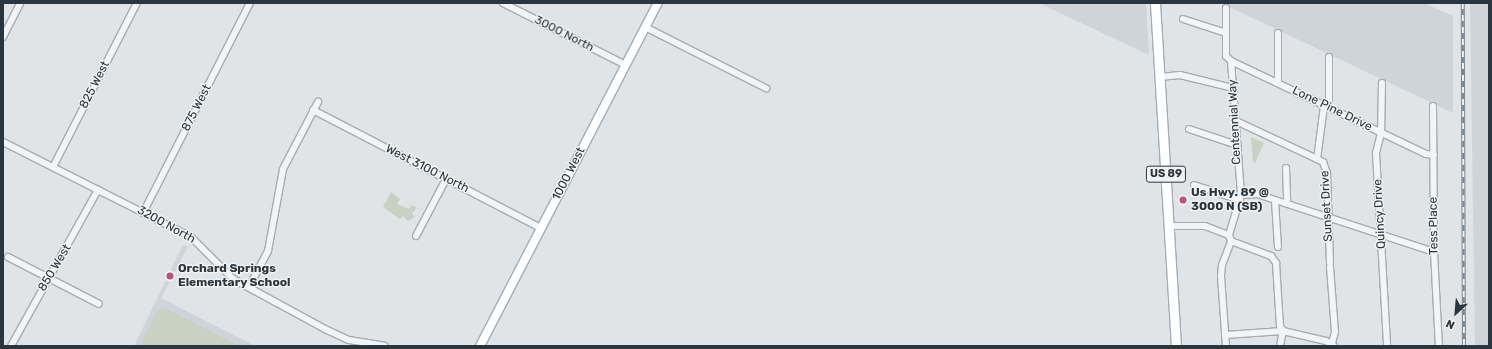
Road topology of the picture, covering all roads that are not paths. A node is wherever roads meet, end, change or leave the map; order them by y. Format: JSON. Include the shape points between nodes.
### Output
{"nodes":[{"id":1,"x":20,"y":3,"type":"edge"},
{"id":2,"x":137,"y":3,"type":"edge"},
{"id":3,"x":250,"y":3,"type":"edge"},
{"id":4,"x":503,"y":3,"type":"edge"},
{"id":5,"x":658,"y":3,"type":"edge"},
{"id":6,"x":1155,"y":3,"type":"edge"},
{"id":7,"x":1226,"y":8,"type":"dead end"},
{"id":8,"x":1183,"y":19,"type":"dead end"},
{"id":9,"x":645,"y":27,"type":"junction"},
{"id":10,"x":1226,"y":33,"type":"junction"},
{"id":11,"x":1278,"y":33,"type":"dead end"},
{"id":12,"x":3,"y":37,"type":"edge"},
{"id":13,"x":1329,"y":57,"type":"dead end"},
{"id":14,"x":1231,"y":61,"type":"junction"},
{"id":15,"x":626,"y":65,"type":"junction"},
{"id":16,"x":1160,"y":77,"type":"junction"},
{"id":17,"x":1278,"y":83,"type":"junction"},
{"id":18,"x":1382,"y":83,"type":"dead end"},
{"id":19,"x":766,"y":88,"type":"dead end"},
{"id":20,"x":1233,"y":88,"type":"junction"},
{"id":21,"x":318,"y":102,"type":"dead end"},
{"id":22,"x":1433,"y":106,"type":"dead end"},
{"id":23,"x":1326,"y":107,"type":"junction"},
{"id":24,"x":313,"y":110,"type":"junction"},
{"id":25,"x":1236,"y":121,"type":"junction"},
{"id":26,"x":1189,"y":129,"type":"dead end"},
{"id":27,"x":1381,"y":133,"type":"junction"},
{"id":28,"x":3,"y":142,"type":"edge"},
{"id":29,"x":1237,"y":144,"type":"junction"},
{"id":30,"x":1434,"y":155,"type":"junction"},
{"id":31,"x":1317,"y":158,"type":"junction"},
{"id":32,"x":53,"y":167,"type":"junction"},
{"id":33,"x":1286,"y":168,"type":"dead end"},
{"id":34,"x":446,"y":179,"type":"junction"},
{"id":35,"x":1194,"y":185,"type":"dead end"},
{"id":36,"x":98,"y":190,"type":"junction"},
{"id":37,"x":1240,"y":197,"type":"junction"},
{"id":38,"x":1275,"y":201,"type":"junction"},
{"id":39,"x":1287,"y":204,"type":"junction"},
{"id":40,"x":143,"y":213,"type":"junction"},
{"id":41,"x":1328,"y":217,"type":"junction"},
{"id":42,"x":1169,"y":226,"type":"junction"},
{"id":43,"x":541,"y":228,"type":"junction"},
{"id":44,"x":1381,"y":235,"type":"junction"},
{"id":45,"x":416,"y":236,"type":"dead end"},
{"id":46,"x":1230,"y":238,"type":"junction"},
{"id":47,"x":1278,"y":247,"type":"dead end"},
{"id":48,"x":1434,"y":252,"type":"junction"},
{"id":49,"x":8,"y":257,"type":"dead end"},
{"id":50,"x":50,"y":278,"type":"junction"},
{"id":51,"x":249,"y":287,"type":"junction"},
{"id":52,"x":99,"y":304,"type":"dead end"},
{"id":53,"x":1283,"y":331,"type":"junction"},
{"id":54,"x":1225,"y":335,"type":"junction"},
{"id":55,"x":349,"y":340,"type":"junction"},
{"id":56,"x":1333,"y":345,"type":"edge"},
{"id":57,"x":11,"y":346,"type":"edge"},
{"id":58,"x":345,"y":346,"type":"edge"},
{"id":59,"x":385,"y":346,"type":"edge"},
{"id":60,"x":480,"y":346,"type":"edge"},
{"id":61,"x":1176,"y":346,"type":"edge"},
{"id":62,"x":1226,"y":346,"type":"edge"},
{"id":63,"x":1280,"y":346,"type":"edge"},
{"id":64,"x":1387,"y":346,"type":"edge"},
{"id":65,"x":1439,"y":346,"type":"edge"}],
"edges":[{"from":1,"to":12,"type":"street"},
{"from":2,"to":32,"type":"street","name":"825 West"},
{"from":3,"to":40,"type":"street","name":"875 West"},
{"from":4,"to":15,"type":"street","name":"3000 North"},
{"from":5,"to":9,"type":"street","name":"1000 West"},
{"from":6,"to":16,"type":"main road","number":"US 89"},
{"from":7,"to":10,"type":"street","name":"Centennial Way"},
{"from":8,"to":10,"type":"street"},
{"from":9,"to":15,"type":"street","name":"1000 West"},
{"from":9,"to":19,"type":"street"},
{"from":10,"to":14,"type":"street","name":"Centennial Way","via":[[1226,56]]},
{"from":11,"to":17,"type":"street"},
{"from":13,"to":23,"type":"street","name":"Sunset Drive"},
{"from":14,"to":17,"type":"street","name":"Lone Pine Drive"},
{"from":14,"to":20,"type":"street","name":"Centennial Way"},
{"from":15,"to":43,"type":"street","name":"1000 West"},
{"from":16,"to":20,"type":"street","via":[[1180,75]]},
{"from":16,"to":42,"type":"main road","number":"US 89"},
{"from":17,"to":23,"type":"street","name":"Lone Pine Drive"},
{"from":18,"to":27,"type":"street","name":"Quincy Drive"},
{"from":20,"to":25,"type":"street","name":"Centennial Way"},
{"from":21,"to":24,"type":"street"},
{"from":22,"to":30,"type":"street","name":"Tess Place"},
{"from":23,"to":27,"type":"street","name":"Lone Pine Drive"},
{"from":23,"to":31,"type":"street","name":"Sunset Drive"},
{"from":24,"to":34,"type":"street","name":"West 3100 North"},
{"from":24,"to":51,"type":"street","via":[[283,169],[268,251]]},
{"from":25,"to":29,"type":"street","name":"Centennial Way"},
{"from":25,"to":31,"type":"street"},
{"from":26,"to":29,"type":"street"},
{"from":27,"to":30,"type":"street","name":"Lone Pine Drive"},
{"from":27,"to":44,"type":"street","name":"Quincy Drive","via":[[1376,153]]},
{"from":28,"to":32,"type":"street","name":"3200 North"},
{"from":29,"to":37,"type":"street","name":"Centennial Way"},
{"from":30,"to":48,"type":"street","name":"Tess Place"},
{"from":31,"to":41,"type":"street","name":"Sunset Drive","via":[[1326,167]]},
{"from":32,"to":36,"type":"street","name":"3200 North"},
{"from":33,"to":39,"type":"street"},
{"from":34,"to":43,"type":"street","name":"West 3100 North"},
{"from":34,"to":45,"type":"street"},
{"from":35,"to":37,"type":"street"},
{"from":36,"to":40,"type":"street","name":"3200 North"},
{"from":36,"to":50,"type":"street","name":"850 West"},
{"from":37,"to":38,"type":"street","via":[[1257,194]]},
{"from":37,"to":46,"type":"street","name":"Centennial Way"},
{"from":38,"to":39,"type":"street"},
{"from":38,"to":47,"type":"street"},
{"from":39,"to":41,"type":"street"},
{"from":40,"to":51,"type":"street","name":"3200 North","via":[[191,237],[221,269]]},
{"from":41,"to":44,"type":"street"},
{"from":41,"to":56,"type":"street","name":"Sunset Drive","via":[[1335,332]]},
{"from":42,"to":46,"type":"street","via":[[1205,226]]},
{"from":42,"to":61,"type":"main road","number":"US 89"},
{"from":43,"to":60,"type":"street","name":"1000 West"},
{"from":44,"to":48,"type":"street"},
{"from":44,"to":64,"type":"street","name":"Quincy Drive"},
{"from":46,"to":53,"type":"street","via":[[1271,256],[1276,263],[1280,326]]},
{"from":46,"to":54,"type":"street","name":"Centennial Way","via":[[1222,265]]},
{"from":48,"to":65,"type":"street","name":"Tess Place"},
{"from":49,"to":50,"type":"street"},
{"from":50,"to":52,"type":"street"},
{"from":50,"to":57,"type":"street","name":"850 West"},
{"from":51,"to":55,"type":"street","name":"3200 North"},
{"from":53,"to":54,"type":"street"},
{"from":53,"to":56,"type":"street"},
{"from":53,"to":63,"type":"street"},
{"from":54,"to":62,"type":"street","name":"Centennial Way"},
{"from":55,"to":58,"type":"street"},
{"from":55,"to":59,"type":"street","name":"3200 North"}]}
